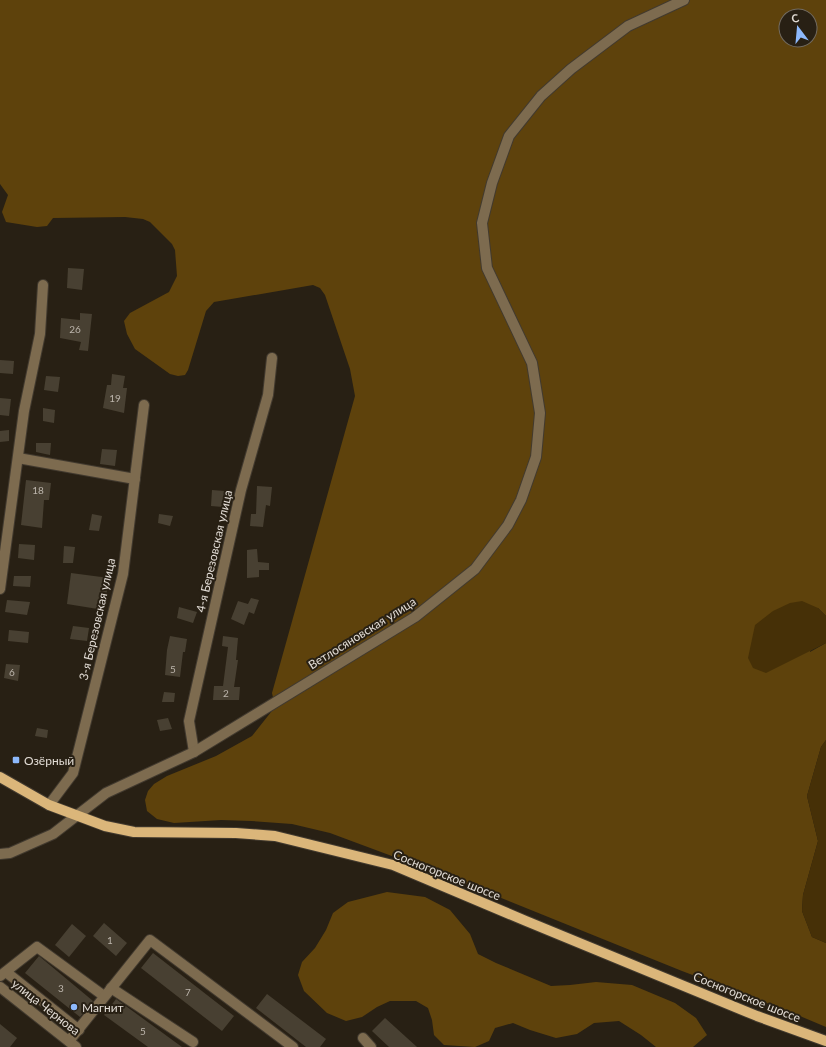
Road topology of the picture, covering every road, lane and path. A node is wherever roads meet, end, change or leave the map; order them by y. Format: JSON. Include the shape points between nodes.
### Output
{"nodes":[{"id":1,"x":684,"y":0,"type":"edge"},
{"id":2,"x":43,"y":285,"type":"dead end"},
{"id":3,"x":272,"y":358,"type":"dead end"},
{"id":4,"x":144,"y":405,"type":"dead end"},
{"id":5,"x":18,"y":458,"type":"junction"},
{"id":6,"x":135,"y":479,"type":"junction"},
{"id":7,"x":0,"y":589,"type":"edge"},
{"id":8,"x":194,"y":752,"type":"junction"},
{"id":9,"x":0,"y":777,"type":"edge"},
{"id":10,"x":49,"y":805,"type":"junction"},
{"id":11,"x":76,"y":816,"type":"junction"},
{"id":12,"x":0,"y":854,"type":"edge"},
{"id":13,"x":3,"y":974,"type":"edge"},
{"id":14,"x":0,"y":987,"type":"edge"},
{"id":15,"x":111,"y":988,"type":"junction"},
{"id":16,"x":104,"y":996,"type":"junction"},
{"id":17,"x":78,"y":1030,"type":"junction"},
{"id":18,"x":363,"y":1038,"type":"dead end"},
{"id":19,"x":826,"y":1041,"type":"edge"},
{"id":20,"x":193,"y":1042,"type":"dead end"},
{"id":21,"x":282,"y":1043,"type":"edge"},
{"id":22,"x":73,"y":1044,"type":"edge"},
{"id":23,"x":293,"y":1047,"type":"edge"},
{"id":24,"x":371,"y":1047,"type":"edge"}],
"edges":[{"from":1,"to":8,"type":"street","name":"Ветлосяновская улица","via":[[628,26],[570,69],[541,96],[509,136],[492,183],[482,223],[487,268],[532,363],[540,413],[536,457],[521,500],[508,525],[475,569],[415,617]]},
{"from":2,"to":5,"type":"street","via":[[40,334],[24,411]]},
{"from":3,"to":8,"type":"street","name":"4-я Березовская улица","via":[[268,395],[241,490],[190,721]]},
{"from":4,"to":6,"type":"street","name":"3-я Березовская улица"},
{"from":5,"to":6,"type":"street"},
{"from":5,"to":7,"type":"street"},
{"from":6,"to":10,"type":"street","name":"3-я Березовская улица","via":[[123,574],[73,773]]},
{"from":8,"to":11,"type":"street","name":"Ветлосяновская улица","via":[[106,792]]},
{"from":9,"to":10,"type":"main road","name":"Сосногорское шоссе"},
{"from":10,"to":11,"type":"main road","name":"Сосногорское шоссе"},
{"from":11,"to":12,"type":"street","name":"Ветлосяновская улица","via":[[53,834],[10,853]]},
{"from":11,"to":19,"type":"main road","name":"Сосногорское шоссе","via":[[134,832],[275,836],[393,865],[735,1007]]},
{"from":13,"to":16,"type":"street","via":[[37,947]]},
{"from":13,"to":17,"type":"street"},
{"from":14,"to":22,"type":"street","name":"улица Чернова"},
{"from":15,"to":16,"type":"street"},
{"from":15,"to":20,"type":"street"},
{"from":15,"to":21,"type":"street","via":[[150,940]]},
{"from":16,"to":17,"type":"street"},
{"from":17,"to":22,"type":"street"},
{"from":18,"to":24,"type":"street"},
{"from":21,"to":23,"type":"street"}]}
